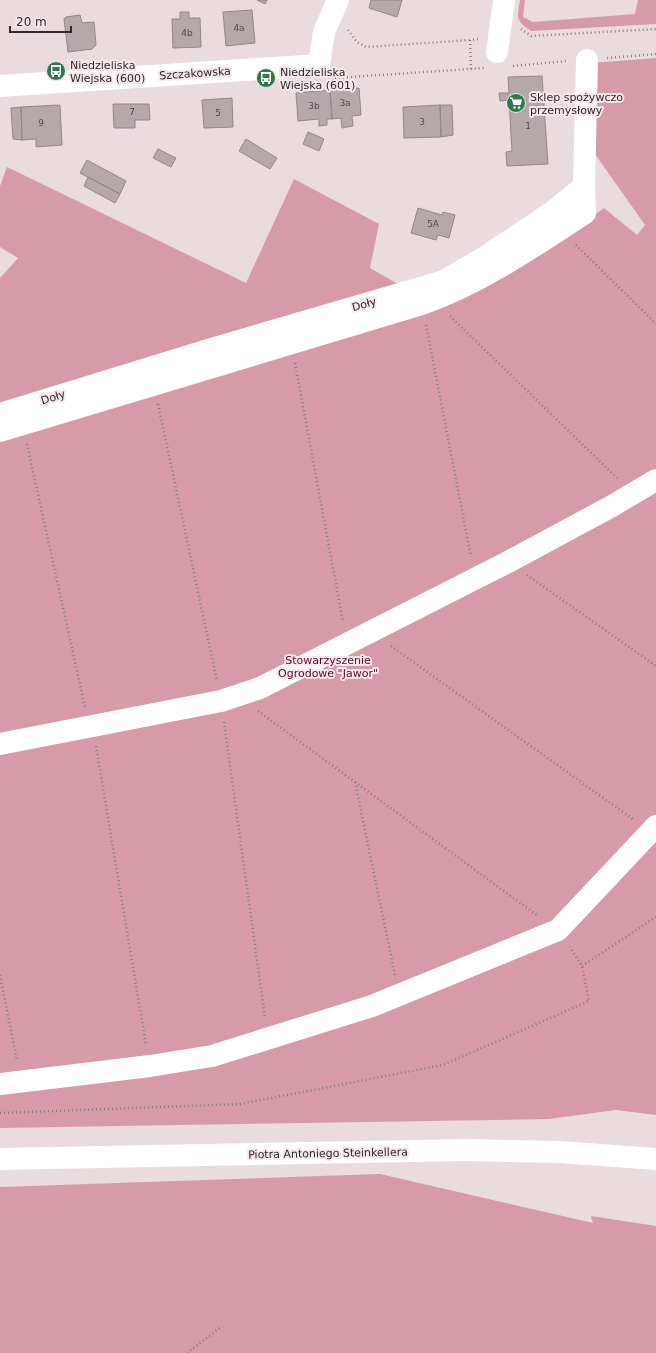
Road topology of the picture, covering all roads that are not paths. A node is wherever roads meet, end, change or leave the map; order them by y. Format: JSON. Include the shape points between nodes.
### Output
{"nodes":[{"id":1,"x":338,"y":0,"type":"edge"},
{"id":2,"x":504,"y":0,"type":"edge"},
{"id":3,"x":497,"y":52,"type":"dead end"},
{"id":4,"x":587,"y":60,"type":"road end"},
{"id":5,"x":0,"y":86,"type":"edge"},
{"id":6,"x":584,"y":186,"type":"junction"},
{"id":7,"x":0,"y":414,"type":"edge"},
{"id":8,"x":0,"y":431,"type":"edge"},
{"id":9,"x":656,"y":480,"type":"edge"},
{"id":10,"x":0,"y":744,"type":"edge"},
{"id":11,"x":653,"y":829,"type":"edge"},
{"id":12,"x":10,"y":1083,"type":"edge"},
{"id":13,"x":0,"y":1159,"type":"edge"},
{"id":14,"x":656,"y":1159,"type":"edge"}],
"edges":[{"from":1,"to":5,"type":"street","name":"Szczakowska","via":[[324,32],[319,65]]},
{"from":2,"to":3,"type":"street"},
{"from":4,"to":6,"type":"street"},
{"from":6,"to":7,"type":"street","name":"Doły","via":[[554,212],[444,281]]},
{"from":6,"to":8,"type":"street","via":[[585,213],[496,270],[452,293]]},
{"from":9,"to":10,"type":"street","via":[[508,562],[260,688],[238,696]]},
{"from":11,"to":12,"type":"street","via":[[558,930],[399,996],[212,1056]]},
{"from":13,"to":14,"type":"street","name":"Piotra Antoniego Steinkellera","via":[[466,1150],[560,1152]]}]}
